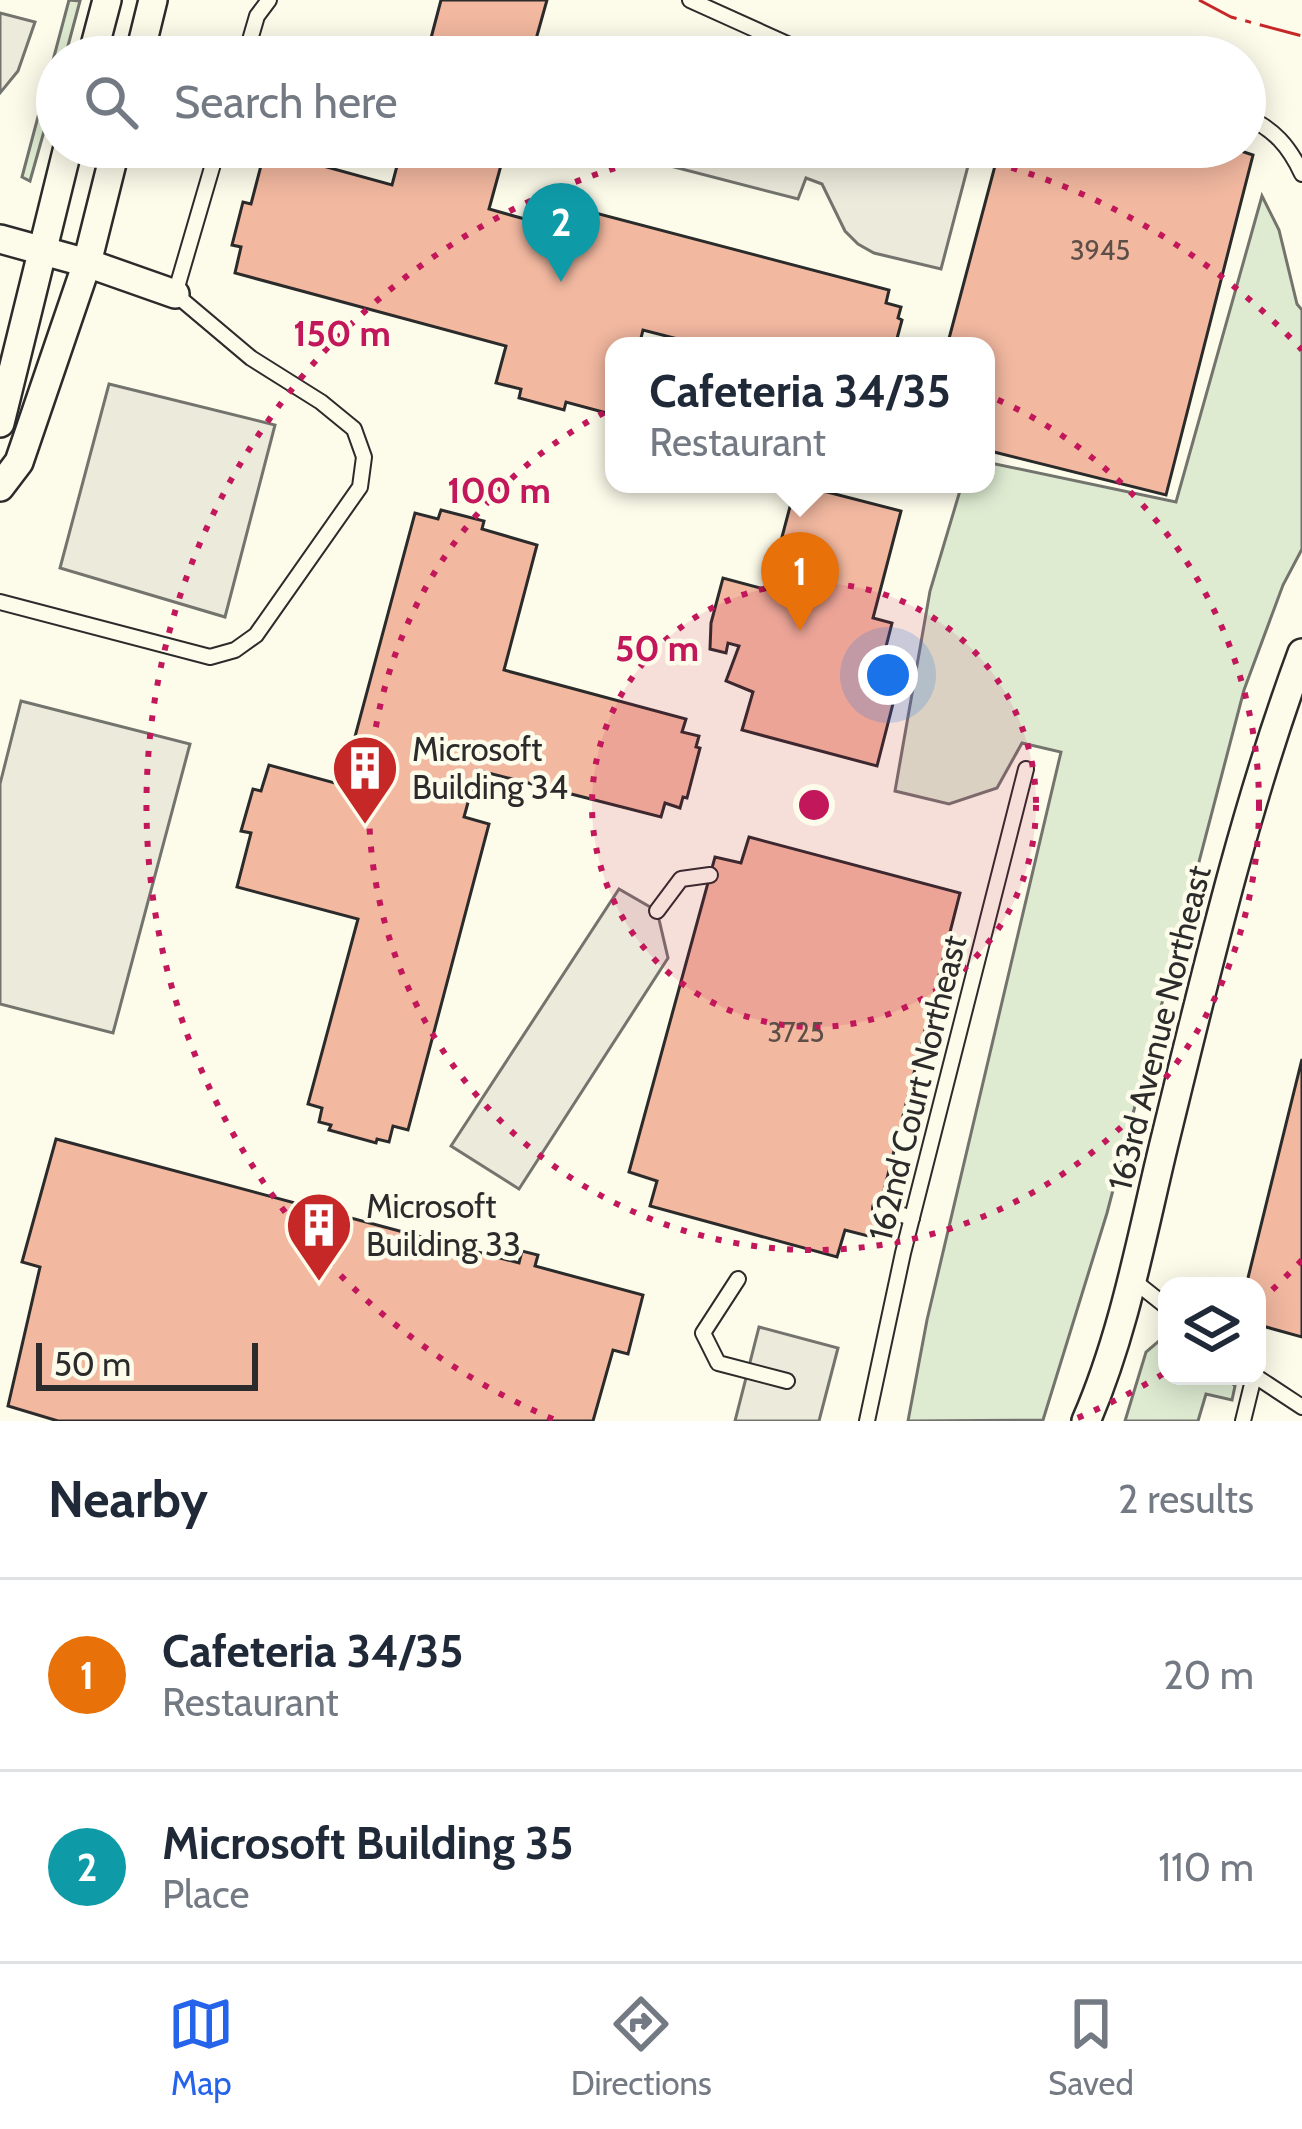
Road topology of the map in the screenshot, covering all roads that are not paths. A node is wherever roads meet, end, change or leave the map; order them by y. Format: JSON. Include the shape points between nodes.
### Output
{"nodes":[{"id":1,"x":107,"y":0,"type":"edge"},
{"id":2,"x":153,"y":0,"type":"edge"},
{"id":3,"x":268,"y":0,"type":"edge"},
{"id":4,"x":690,"y":0,"type":"edge"},
{"id":5,"x":98,"y":36,"type":"edge"},
{"id":6,"x":144,"y":36,"type":"edge"},
{"id":7,"x":251,"y":36,"type":"edge"},
{"id":8,"x":770,"y":36,"type":"edge"},
{"id":9,"x":1266,"y":127,"type":"edge"},
{"id":10,"x":63,"y":168,"type":"edge"},
{"id":11,"x":111,"y":168,"type":"edge"},
{"id":12,"x":212,"y":168,"type":"edge"},
{"id":13,"x":1302,"y":174,"type":"edge"},
{"id":14,"x":0,"y":239,"type":"edge"},
{"id":15,"x":42,"y":250,"type":"junction"},
{"id":16,"x":87,"y":263,"type":"junction"},
{"id":17,"x":175,"y":294,"type":"junction"},
{"id":18,"x":0,"y":423,"type":"edge"},
{"id":19,"x":0,"y":487,"type":"edge"},
{"id":20,"x":0,"y":602,"type":"edge"},
{"id":21,"x":1302,"y":653,"type":"edge"},
{"id":22,"x":1026,"y":769,"type":"dead end"},
{"id":23,"x":710,"y":875,"type":"dead end"},
{"id":24,"x":657,"y":911,"type":"dead end"},
{"id":25,"x":880,"y":1208,"type":"dead end"},
{"id":26,"x":912,"y":1218,"type":"junction"},
{"id":27,"x":737,"y":1279,"type":"dead end"},
{"id":28,"x":1133,"y":1280,"type":"junction"},
{"id":29,"x":1158,"y":1300,"type":"edge"},
{"id":30,"x":787,"y":1381,"type":"dead end"},
{"id":31,"x":1266,"y":1384,"type":"edge"},
{"id":32,"x":1252,"y":1385,"type":"edge"},
{"id":33,"x":1302,"y":1407,"type":"edge"},
{"id":34,"x":867,"y":1421,"type":"edge"},
{"id":35,"x":1086,"y":1421,"type":"edge"},
{"id":36,"x":1243,"y":1421,"type":"edge"}],
"edges":[{"from":1,"to":5,"type":"street"},
{"from":2,"to":6,"type":"street"},
{"from":3,"to":7,"type":"lane"},
{"from":4,"to":8,"type":"lane"},
{"from":9,"to":13,"type":"lane","via":[[1289,146]]},
{"from":10,"to":15,"type":"street"},
{"from":11,"to":16,"type":"street"},
{"from":12,"to":17,"type":"lane"},
{"from":14,"to":15,"type":"street"},
{"from":15,"to":16,"type":"street"},
{"from":15,"to":18,"type":"street"},
{"from":16,"to":17,"type":"street"},
{"from":16,"to":19,"type":"street","via":[[19,462]]},
{"from":17,"to":20,"type":"lane","via":[[353,429],[364,457],[360,487],[256,635],[235,650],[210,657]]},
{"from":21,"to":28,"type":"street","name":"163rd Avenue Northeast","via":[[1248,824]]},
{"from":22,"to":26,"type":"lane","name":"162nd Court Northeast"},
{"from":23,"to":24,"type":"lane","via":[[681,879]]},
{"from":25,"to":26,"type":"lane"},
{"from":26,"to":34,"type":"lane","name":"162nd Court Northeast"},
{"from":27,"to":30,"type":"lane","via":[[703,1333],[718,1364]]},
{"from":28,"to":29,"type":"lane"},
{"from":28,"to":35,"type":"street","name":"163rd Avenue Northeast"},
{"from":31,"to":33,"type":"lane"},
{"from":32,"to":36,"type":"lane"}]}
